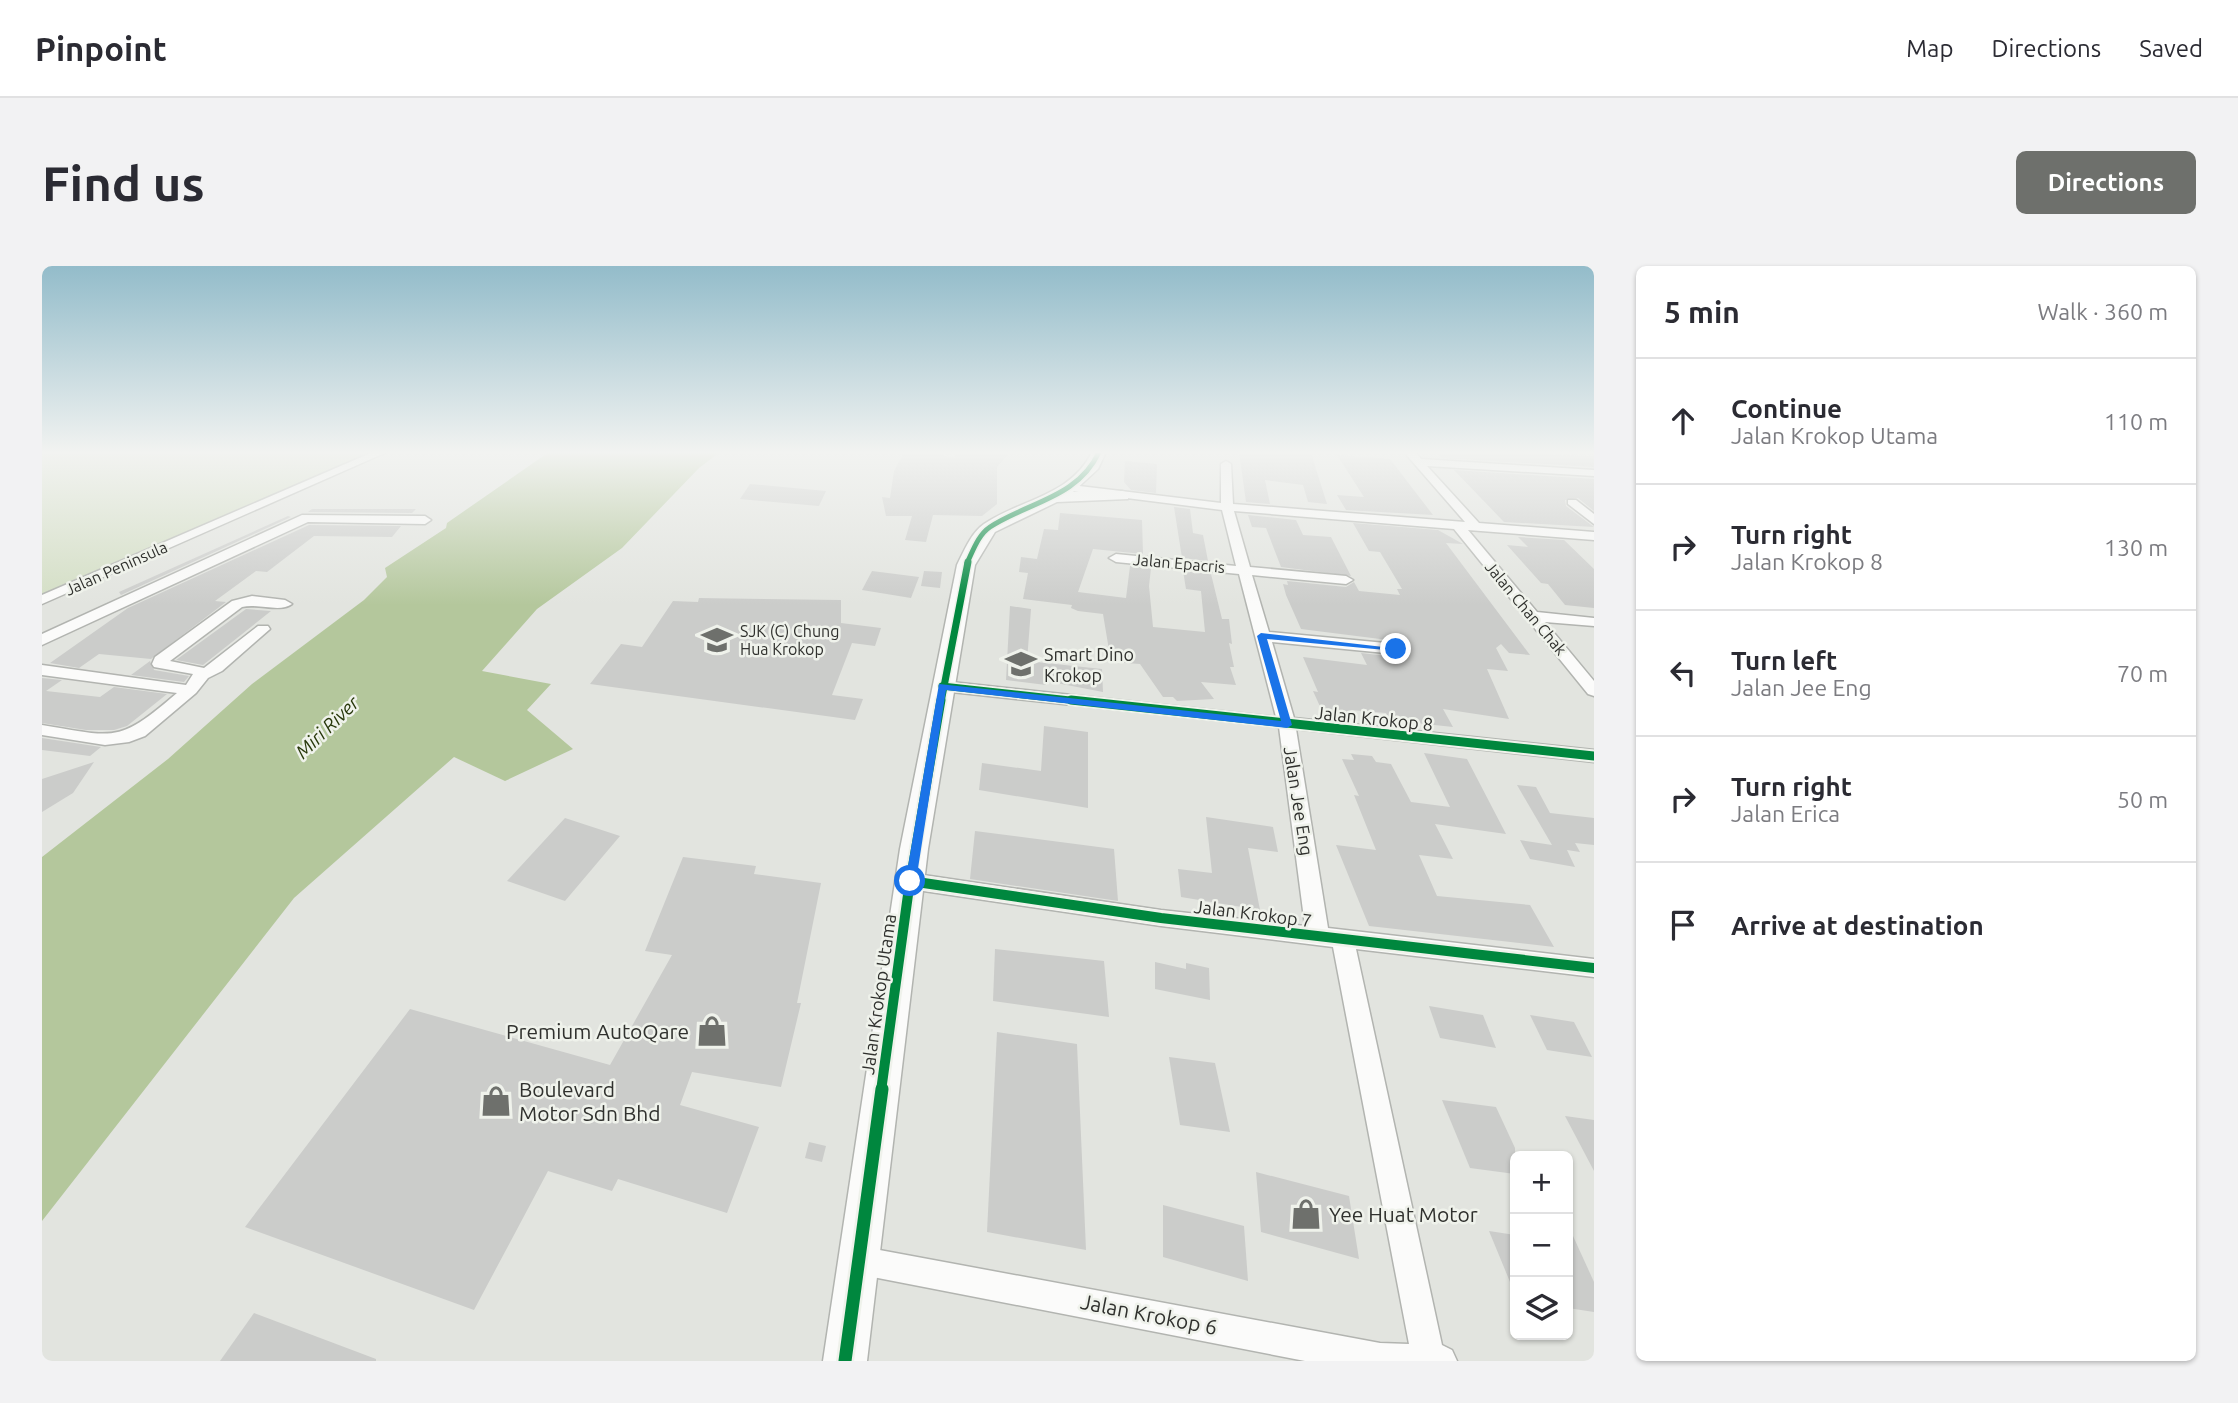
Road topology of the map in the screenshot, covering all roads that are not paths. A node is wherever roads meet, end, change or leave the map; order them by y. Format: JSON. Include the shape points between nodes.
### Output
{"nodes":[{"id":1,"x":265,"y":503,"type":"edge"},
{"id":2,"x":1039,"y":503,"type":"edge"},
{"id":3,"x":1190,"y":503,"type":"edge"},
{"id":4,"x":1227,"y":503,"type":"edge"},
{"id":5,"x":1455,"y":503,"type":"edge"},
{"id":6,"x":1574,"y":503,"type":"edge"},
{"id":7,"x":1227,"y":507,"type":"junction"},
{"id":8,"x":425,"y":520,"type":"dead end"},
{"id":9,"x":1594,"y":520,"type":"edge"},
{"id":10,"x":1458,"y":526,"type":"junction"},
{"id":11,"x":1476,"y":527,"type":"junction"},
{"id":12,"x":1594,"y":536,"type":"edge"},
{"id":13,"x":1116,"y":558,"type":"dead end"},
{"id":14,"x":1242,"y":569,"type":"junction"},
{"id":15,"x":1346,"y":580,"type":"dead end"},
{"id":16,"x":42,"y":600,"type":"edge"},
{"id":17,"x":285,"y":604,"type":"dead end"},
{"id":18,"x":1531,"y":616,"type":"junction"},
{"id":19,"x":1594,"y":622,"type":"edge"},
{"id":20,"x":263,"y":629,"type":"dead end"},
{"id":21,"x":1261,"y":636,"type":"junction"},
{"id":22,"x":42,"y":640,"type":"edge"},
{"id":23,"x":1396,"y":649,"type":"dead end"},
{"id":24,"x":42,"y":670,"type":"edge"},
{"id":25,"x":202,"y":675,"type":"junction"},
{"id":26,"x":942,"y":686,"type":"junction"},
{"id":27,"x":190,"y":690,"type":"junction"},
{"id":28,"x":1594,"y":691,"type":"edge"},
{"id":29,"x":1287,"y":725,"type":"junction"},
{"id":30,"x":42,"y":730,"type":"edge"},
{"id":31,"x":1594,"y":756,"type":"edge"},
{"id":32,"x":910,"y":881,"type":"junction"},
{"id":33,"x":1330,"y":938,"type":"junction"},
{"id":34,"x":1594,"y":968,"type":"edge"},
{"id":35,"x":858,"y":1261,"type":"junction"},
{"id":36,"x":1433,"y":1360,"type":"edge"},
{"id":37,"x":845,"y":1361,"type":"edge"}],
"edges":[{"from":1,"to":16,"type":"street","name":"Jalan Peninsula"},
{"from":2,"to":26,"type":"street","name":"Jalan Krokop Utama","via":[[989,528],[979,539],[966,565]]},
{"from":3,"to":7,"type":"street"},
{"from":4,"to":7,"type":"street","name":"Jalan Jee Eng"},
{"from":5,"to":11,"type":"street"},
{"from":6,"to":9,"type":"street"},
{"from":7,"to":10,"type":"street"},
{"from":7,"to":14,"type":"street","name":"Jalan Jee Eng"},
{"from":8,"to":22,"type":"street","via":[[306,518]]},
{"from":10,"to":11,"type":"street"},
{"from":10,"to":18,"type":"street","name":"Jalan Chan Chak"},
{"from":11,"to":12,"type":"street"},
{"from":13,"to":14,"type":"street","name":"Jalan Epacris"},
{"from":14,"to":15,"type":"street","name":"Jalan Epacris"},
{"from":14,"to":21,"type":"street","name":"Jalan Jee Eng"},
{"from":17,"to":25,"type":"street","via":[[252,600],[237,604],[161,660],[160,664],[198,670]]},
{"from":18,"to":19,"type":"street"},
{"from":18,"to":28,"type":"street","name":"Jalan Chan Chak"},
{"from":20,"to":25,"type":"street"},
{"from":21,"to":23,"type":"street"},
{"from":21,"to":29,"type":"street","name":"Jalan Jee Eng"},
{"from":24,"to":27,"type":"street"},
{"from":25,"to":27,"type":"street"},
{"from":26,"to":29,"type":"street","name":"Jalan Krokop 8"},
{"from":26,"to":32,"type":"street","name":"Jalan Krokop Utama"},
{"from":27,"to":30,"type":"street","via":[[127,738]]},
{"from":29,"to":31,"type":"street","name":"Jalan Krokop 8"},
{"from":29,"to":33,"type":"street","name":"Jalan Jee Eng"},
{"from":32,"to":33,"type":"street","name":"Jalan Krokop 7"},
{"from":32,"to":35,"type":"street","name":"Jalan Krokop Utama"},
{"from":33,"to":34,"type":"street","name":"Jalan Krokop 7"},
{"from":33,"to":36,"type":"street","name":"Jalan Jee Eng"},
{"from":35,"to":36,"type":"street","name":"Jalan Krokop 6","via":[[1380,1359]]},
{"from":35,"to":37,"type":"street","name":"Jalan Krokop Utama"}]}
